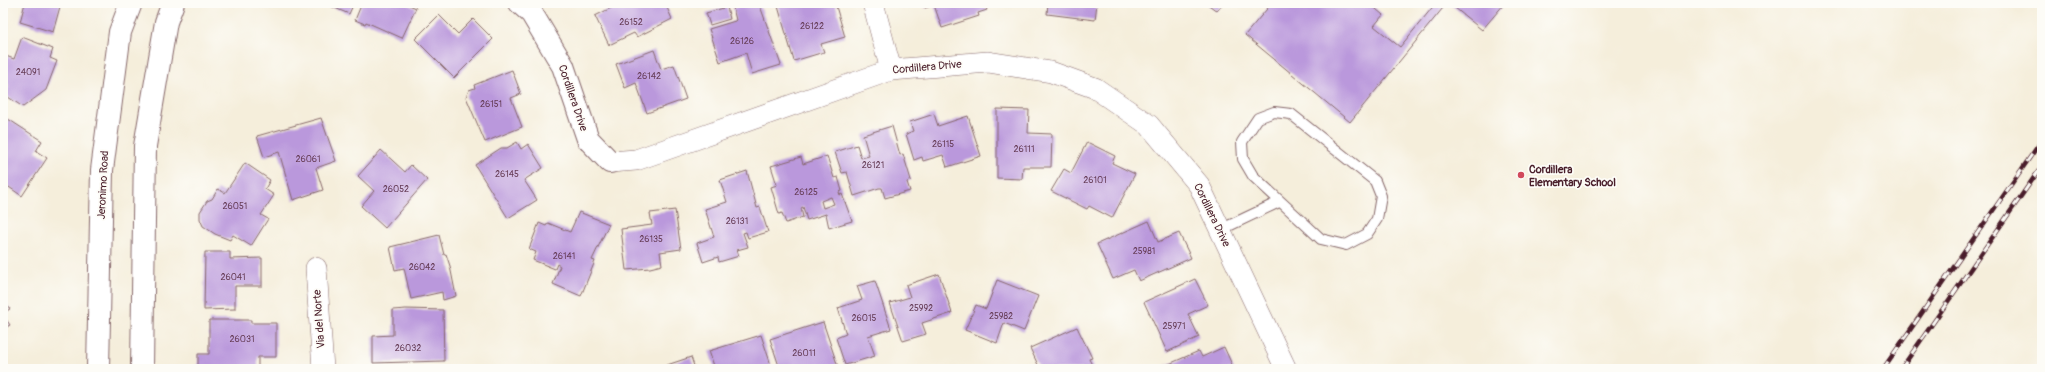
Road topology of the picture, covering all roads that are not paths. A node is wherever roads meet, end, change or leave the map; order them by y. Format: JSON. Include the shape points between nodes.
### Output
{"nodes":[{"id":1,"x":131,"y":3,"type":"edge"},
{"id":2,"x":173,"y":3,"type":"edge"},
{"id":3,"x":520,"y":3,"type":"edge"},
{"id":4,"x":872,"y":3,"type":"edge"},
{"id":5,"x":892,"y":70,"type":"junction"},
{"id":6,"x":610,"y":162,"type":"joint"},
{"id":7,"x":1280,"y":202,"type":"junction"},
{"id":8,"x":1220,"y":230,"type":"junction"},
{"id":9,"x":316,"y":268,"type":"dead end"},
{"id":10,"x":98,"y":369,"type":"edge"},
{"id":11,"x":142,"y":369,"type":"edge"},
{"id":12,"x":323,"y":369,"type":"edge"},
{"id":13,"x":1286,"y":369,"type":"edge"}],
"edges":[{"from":1,"to":10,"type":"main road","name":"Jeronimo Road","via":[[120,32],[102,170]]},
{"from":2,"to":11,"type":"main road","via":[[166,22],[145,146]]},
{"from":3,"to":6,"type":"main road","name":"Cordillera Drive","via":[[532,14],[564,66],[588,139]]},
{"from":4,"to":5,"type":"street"},
{"from":5,"to":6,"type":"street","name":"Cordillera Drive","via":[[636,160]]},
{"from":5,"to":8,"type":"street","name":"Cordillera Drive","via":[[988,62],[1051,72],[1095,88],[1149,125],[1199,185]]},
{"from":7,"to":7,"type":"lane","via":[[1321,239],[1346,244],[1367,234],[1377,219],[1381,196],[1375,181],[1291,114],[1274,112],[1258,118],[1242,142],[1243,159],[1253,176]]},
{"from":7,"to":8,"type":"lane"},
{"from":8,"to":13,"type":"street","name":"Cordillera Drive"},
{"from":9,"to":12,"type":"street","name":"Via del Norte"}]}
